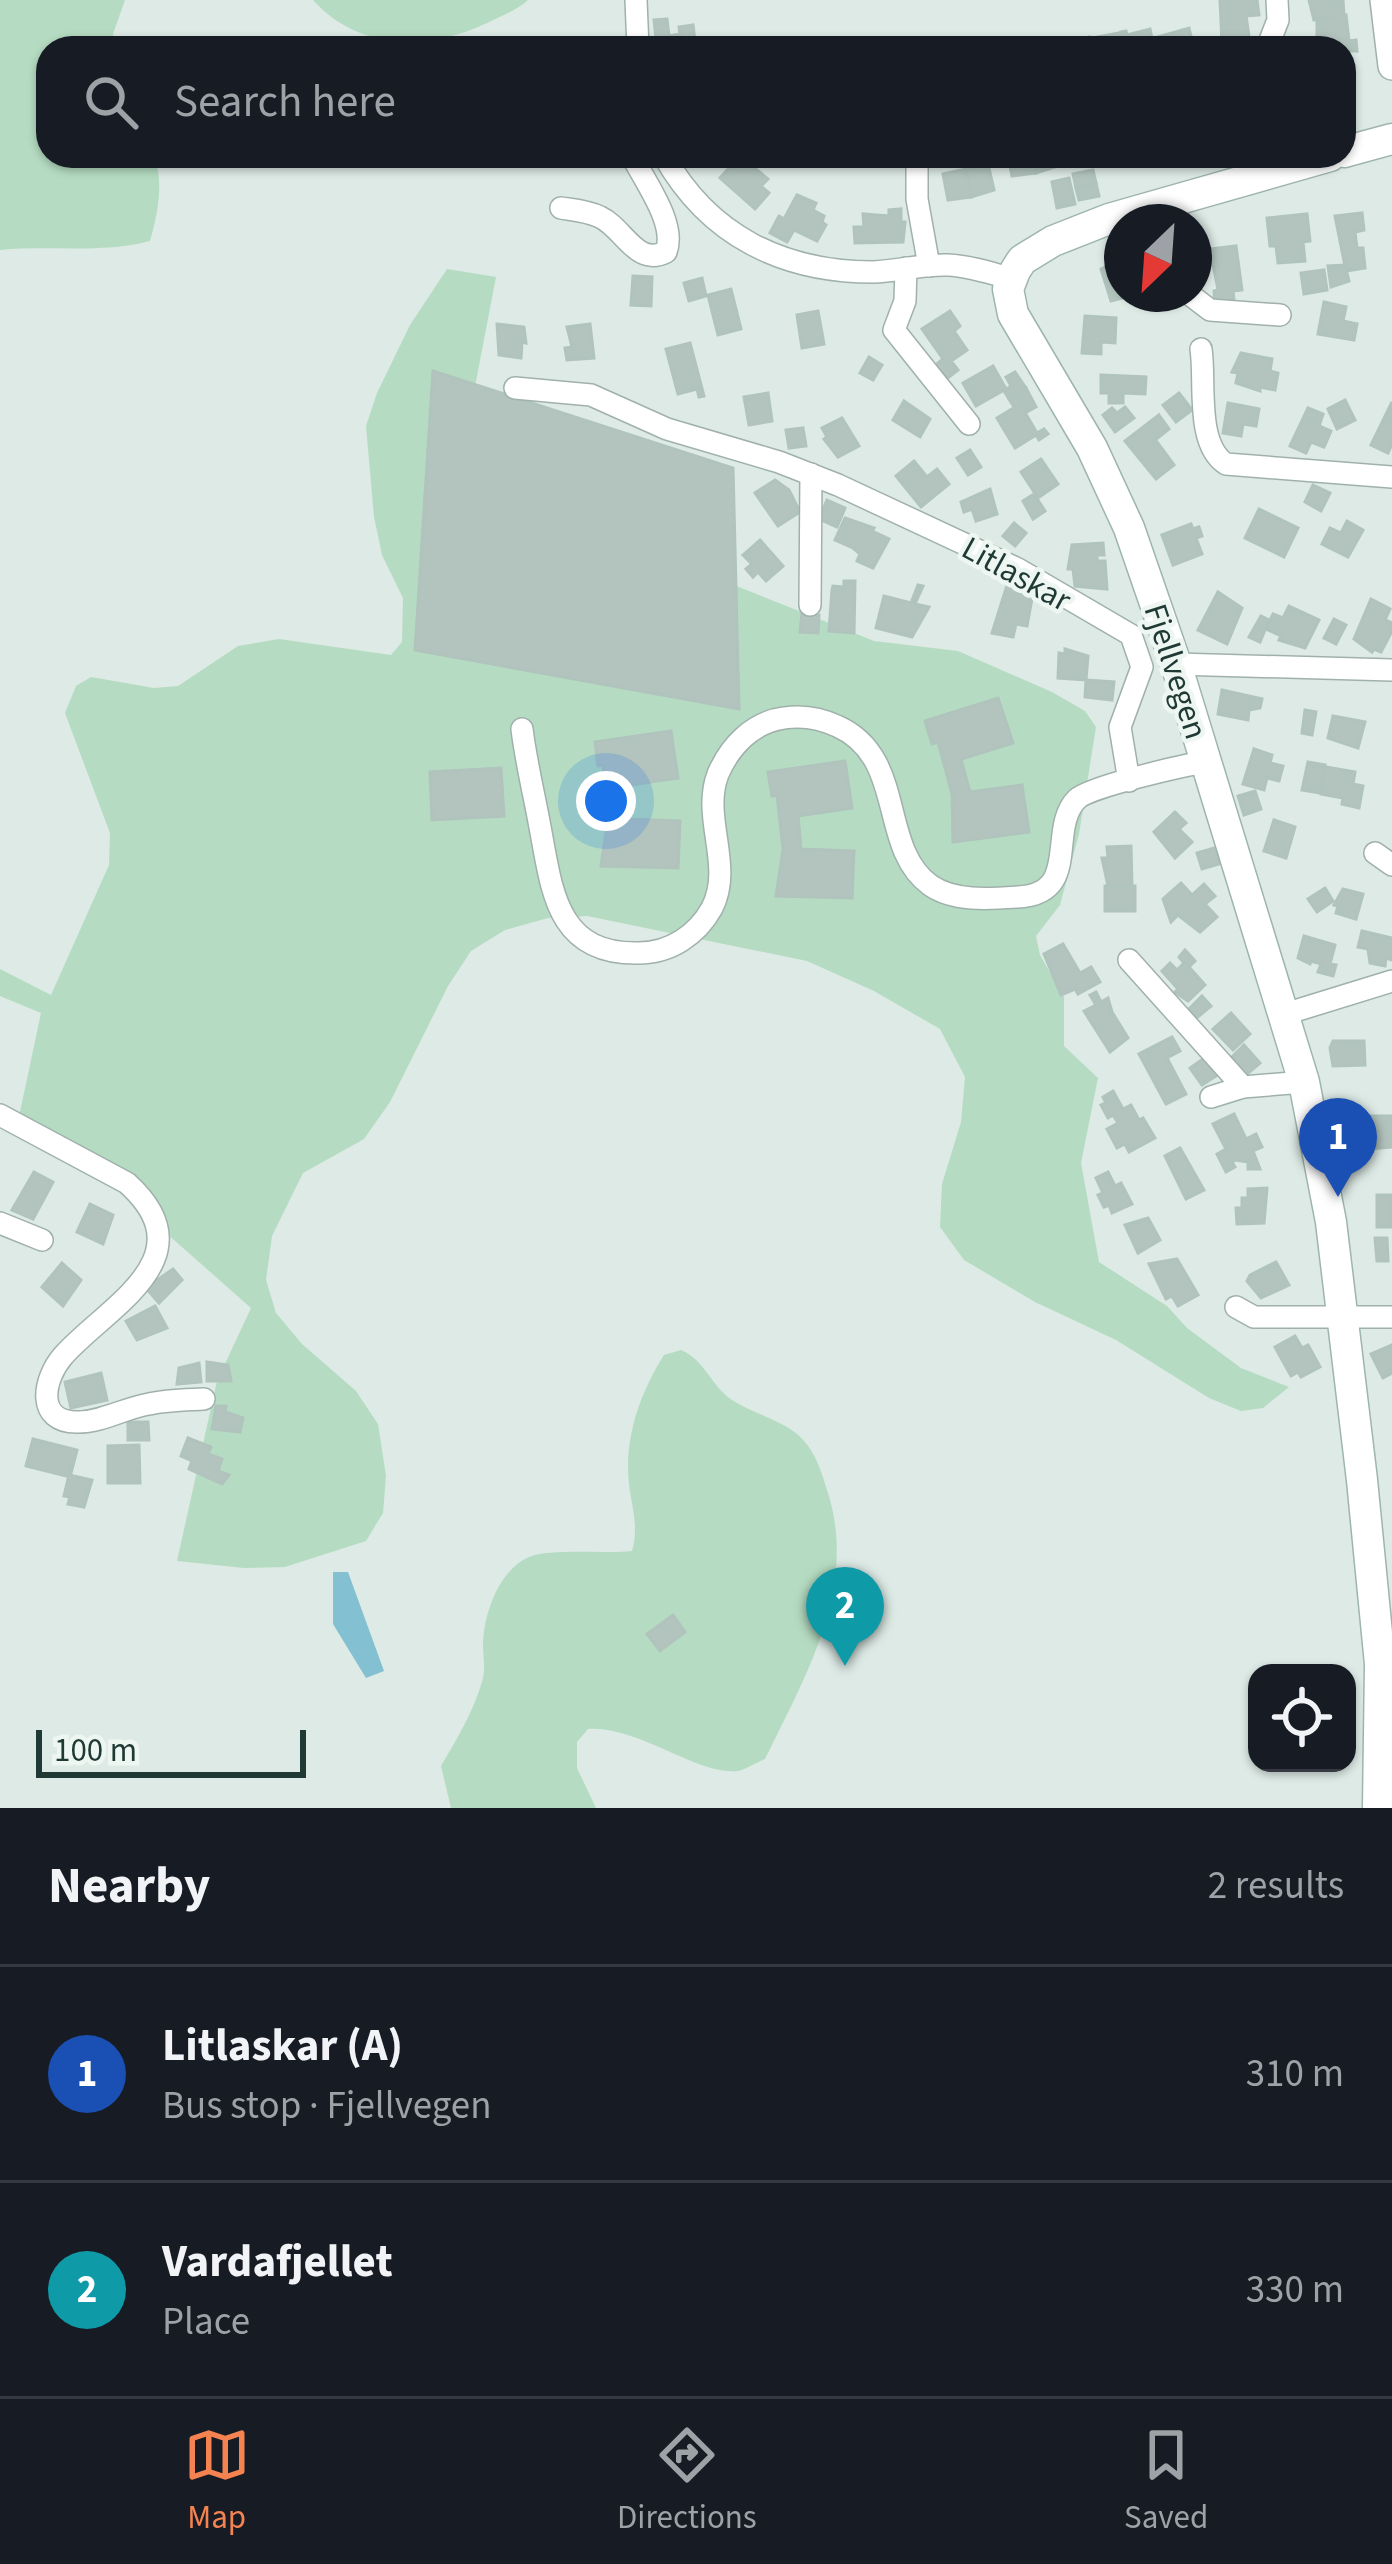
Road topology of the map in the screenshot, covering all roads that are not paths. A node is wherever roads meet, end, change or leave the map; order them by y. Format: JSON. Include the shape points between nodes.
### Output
{"nodes":[{"id":1,"x":636,"y":0,"type":"edge"},
{"id":2,"x":1276,"y":0,"type":"edge"},
{"id":3,"x":1384,"y":0,"type":"edge"},
{"id":4,"x":638,"y":36,"type":"edge"},
{"id":5,"x":1272,"y":36,"type":"edge"},
{"id":6,"x":1392,"y":66,"type":"edge"},
{"id":7,"x":1392,"y":139,"type":"edge"},
{"id":8,"x":1356,"y":149,"type":"edge"},
{"id":9,"x":638,"y":168,"type":"edge"},
{"id":10,"x":672,"y":168,"type":"edge"},
{"id":11,"x":917,"y":168,"type":"edge"},
{"id":12,"x":1296,"y":168,"type":"edge"},
{"id":13,"x":1193,"y":204,"type":"edge"},
{"id":14,"x":561,"y":208,"type":"dead end"},
{"id":15,"x":1104,"y":221,"type":"edge"},
{"id":16,"x":917,"y":267,"type":"junction"},
{"id":17,"x":1012,"y":279,"type":"junction"},
{"id":18,"x":1212,"y":310,"type":"edge"},
{"id":19,"x":1280,"y":315,"type":"dead end"},
{"id":20,"x":1201,"y":349,"type":"dead end"},
{"id":21,"x":515,"y":388,"type":"dead end"},
{"id":22,"x":969,"y":424,"type":"dead end"},
{"id":23,"x":811,"y":474,"type":"junction"},
{"id":24,"x":1392,"y":477,"type":"edge"},
{"id":25,"x":810,"y":605,"type":"dead end"},
{"id":26,"x":1176,"y":664,"type":"junction"},
{"id":27,"x":1392,"y":670,"type":"edge"},
{"id":28,"x":522,"y":729,"type":"dead end"},
{"id":29,"x":1206,"y":762,"type":"junction"},
{"id":30,"x":1129,"y":781,"type":"junction"},
{"id":31,"x":1129,"y":960,"type":"dead end"},
{"id":32,"x":1392,"y":981,"type":"edge"},
{"id":33,"x":1285,"y":1015,"type":"junction"},
{"id":34,"x":1304,"y":1082,"type":"junction"},
{"id":35,"x":1243,"y":1088,"type":"junction"},
{"id":36,"x":1211,"y":1097,"type":"dead end"},
{"id":37,"x":0,"y":1115,"type":"edge"},
{"id":38,"x":0,"y":1223,"type":"edge"},
{"id":39,"x":42,"y":1240,"type":"dead end"},
{"id":40,"x":1236,"y":1306,"type":"dead end"},
{"id":41,"x":1343,"y":1316,"type":"junction"},
{"id":42,"x":1392,"y":1317,"type":"edge"},
{"id":43,"x":204,"y":1399,"type":"dead end"},
{"id":44,"x":1378,"y":1808,"type":"edge"}],
"edges":[{"from":1,"to":4,"type":"street"},
{"from":2,"to":5,"type":"street"},
{"from":3,"to":6,"type":"street"},
{"from":7,"to":8,"type":"main road"},
{"from":9,"to":14,"type":"street","via":[[667,227],[666,252],[641,254],[602,217]]},
{"from":10,"to":16,"type":"street","via":[[706,213],[753,247],[812,268]]},
{"from":11,"to":16,"type":"street"},
{"from":12,"to":13,"type":"main road"},
{"from":15,"to":17,"type":"main road","via":[[1022,260]]},
{"from":16,"to":17,"type":"street"},
{"from":16,"to":22,"type":"street","via":[[894,331]]},
{"from":17,"to":26,"type":"main road","name":"Fjellvegen","via":[[1013,314],[1092,448]]},
{"from":18,"to":19,"type":"street"},
{"from":20,"to":24,"type":"street","via":[[1209,443],[1226,464]]},
{"from":21,"to":23,"type":"street","name":"Litlaskar","via":[[591,395],[667,429]]},
{"from":23,"to":25,"type":"street"},
{"from":23,"to":30,"type":"street","name":"Litlaskar","via":[[1018,569],[1131,635],[1141,674],[1120,728]]},
{"from":26,"to":27,"type":"street"},
{"from":26,"to":29,"type":"main road","name":"Fjellvegen"},
{"from":28,"to":30,"type":"street","via":[[557,908],[583,938],[632,953],[675,944],[710,913],[721,874],[717,777],[746,734],[774,720],[818,718],[856,736],[883,775],[914,868],[933,887],[968,898],[1043,890],[1062,862],[1064,819],[1075,801]]},
{"from":29,"to":30,"type":"street"},
{"from":29,"to":33,"type":"main road","name":"Fjellvegen"},
{"from":31,"to":35,"type":"street"},
{"from":32,"to":33,"type":"street"},
{"from":33,"to":34,"type":"main road","name":"Fjellvegen"},
{"from":34,"to":35,"type":"street"},
{"from":34,"to":41,"type":"main road","name":"Fjellvegen"},
{"from":35,"to":36,"type":"street"},
{"from":37,"to":43,"type":"street","via":[[127,1183],[154,1219],[146,1276],[55,1366],[45,1388],[49,1409],[79,1422]]},
{"from":38,"to":39,"type":"street"},
{"from":40,"to":41,"type":"street","via":[[1253,1317]]},
{"from":41,"to":42,"type":"street"},
{"from":41,"to":44,"type":"main road","name":"Fjellvegen","via":[[1377,1621]]}]}
